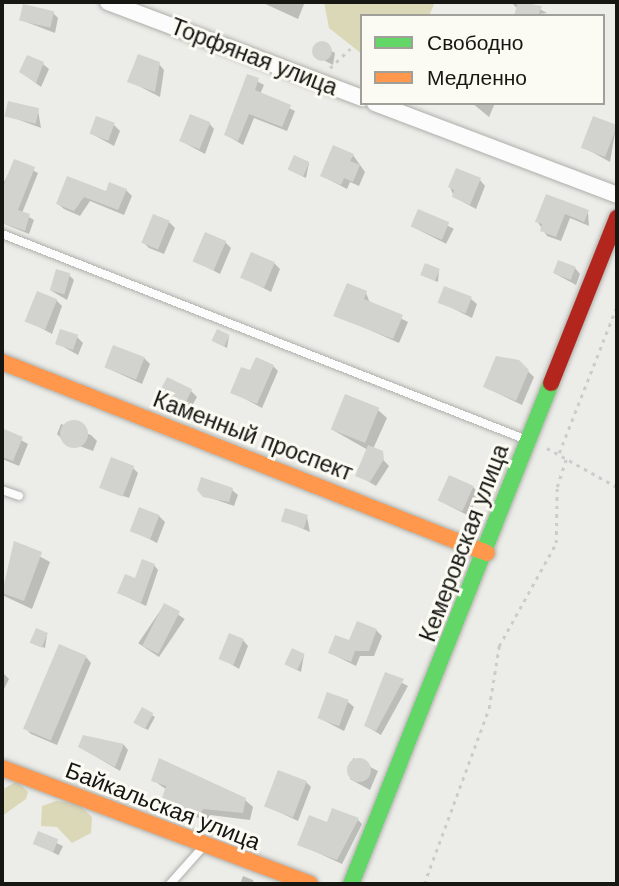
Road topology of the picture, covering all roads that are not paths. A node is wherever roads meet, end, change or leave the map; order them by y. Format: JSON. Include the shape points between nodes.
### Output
{"nodes":[{"id":1,"x":109,"y":2,"type":"edge"},
{"id":2,"x":360,"y":97,"type":"edge"},
{"id":3,"x":380,"y":105,"type":"edge"},
{"id":4,"x":617,"y":195,"type":"edge"},
{"id":5,"x":617,"y":218,"type":"edge"},
{"id":6,"x":2,"y":234,"type":"edge"},
{"id":7,"x":2,"y":362,"type":"edge"},
{"id":8,"x":528,"y":440,"type":"junction"},
{"id":9,"x":2,"y":490,"type":"edge"},
{"id":10,"x":19,"y":496,"type":"dead end"},
{"id":11,"x":486,"y":553,"type":"junction"},
{"id":12,"x":2,"y":768,"type":"edge"},
{"id":13,"x":202,"y":847,"type":"junction"},
{"id":14,"x":170,"y":884,"type":"edge"},
{"id":15,"x":310,"y":884,"type":"edge"},
{"id":16,"x":351,"y":884,"type":"edge"}],
"edges":[{"from":1,"to":2,"type":"street","name":"Торфяная улица"},
{"from":3,"to":4,"type":"street"},
{"from":5,"to":8,"type":"street","name":"Кемеровская улица"},
{"from":6,"to":8,"type":"lane"},
{"from":7,"to":11,"type":"street","name":"Каменный проспект"},
{"from":8,"to":11,"type":"street","name":"Кемеровская улица"},
{"from":9,"to":10,"type":"lane"},
{"from":11,"to":16,"type":"street","name":"Кемеровская улица"},
{"from":12,"to":13,"type":"street","name":"Байкальская улица"},
{"from":13,"to":14,"type":"lane"},
{"from":13,"to":15,"type":"street","name":"Байкальская улица"}]}
